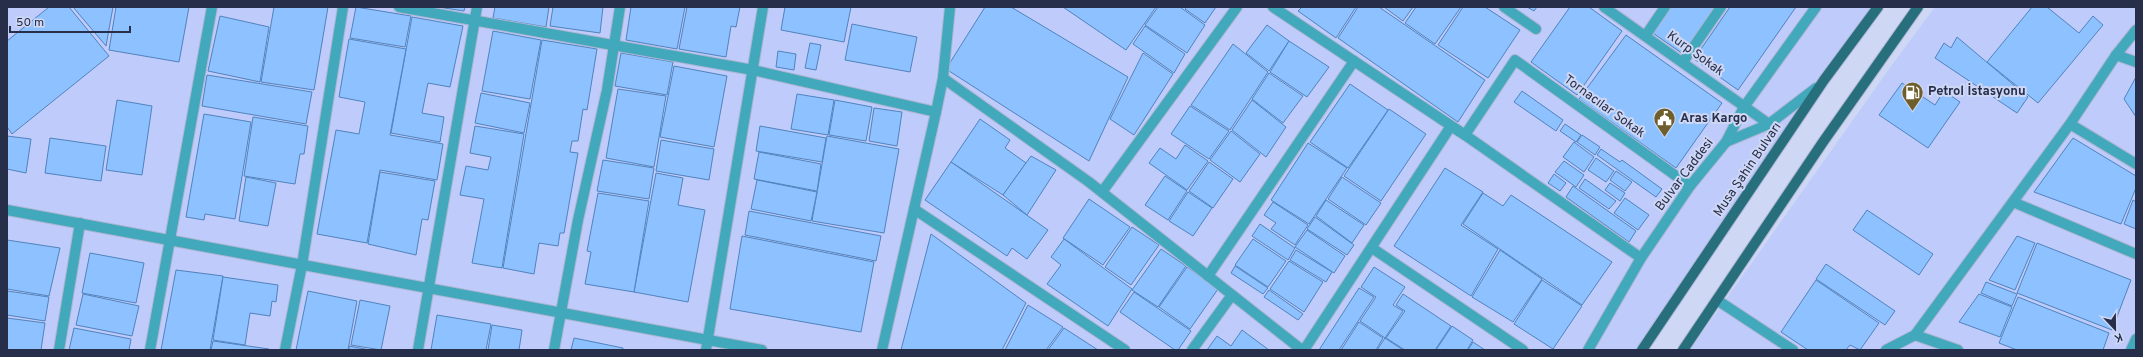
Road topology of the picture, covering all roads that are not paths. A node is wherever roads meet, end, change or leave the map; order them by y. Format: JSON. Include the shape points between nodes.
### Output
{"nodes":[{"id":1,"x":212,"y":7,"type":"edge"},
{"id":2,"x":343,"y":7,"type":"edge"},
{"id":3,"x":399,"y":7,"type":"edge"},
{"id":4,"x":477,"y":7,"type":"edge"},
{"id":5,"x":620,"y":7,"type":"edge"},
{"id":6,"x":763,"y":7,"type":"edge"},
{"id":7,"x":950,"y":7,"type":"edge"},
{"id":8,"x":1237,"y":7,"type":"edge"},
{"id":9,"x":1274,"y":7,"type":"edge"},
{"id":10,"x":1504,"y":7,"type":"edge"},
{"id":11,"x":1604,"y":7,"type":"edge"},
{"id":12,"x":1665,"y":7,"type":"edge"},
{"id":13,"x":1721,"y":7,"type":"edge"},
{"id":14,"x":1816,"y":7,"type":"edge"},
{"id":15,"x":1878,"y":7,"type":"edge"},
{"id":16,"x":1918,"y":7,"type":"edge"},
{"id":17,"x":475,"y":20,"type":"junction"},
{"id":18,"x":1536,"y":29,"type":"dead end"},
{"id":19,"x":2136,"y":30,"type":"edge"},
{"id":20,"x":1860,"y":31,"type":"junction"},
{"id":21,"x":1646,"y":35,"type":"junction"},
{"id":22,"x":614,"y":44,"type":"junction"},
{"id":23,"x":2116,"y":55,"type":"junction"},
{"id":24,"x":1354,"y":61,"type":"junction"},
{"id":25,"x":1683,"y":62,"type":"junction"},
{"id":26,"x":2136,"y":62,"type":"edge"},
{"id":27,"x":753,"y":70,"type":"junction"},
{"id":28,"x":943,"y":78,"type":"junction"},
{"id":29,"x":1744,"y":107,"type":"junction"},
{"id":30,"x":936,"y":112,"type":"junction"},
{"id":31,"x":1769,"y":124,"type":"junction"},
{"id":32,"x":2070,"y":124,"type":"junction"},
{"id":33,"x":1465,"y":135,"type":"junction"},
{"id":34,"x":1726,"y":142,"type":"junction"},
{"id":35,"x":2136,"y":164,"type":"edge"},
{"id":36,"x":1690,"y":186,"type":"junction"},
{"id":37,"x":1102,"y":192,"type":"junction"},
{"id":38,"x":2013,"y":202,"type":"junction"},
{"id":39,"x":914,"y":209,"type":"junction"},
{"id":40,"x":7,"y":210,"type":"edge"},
{"id":41,"x":80,"y":223,"type":"junction"},
{"id":42,"x":170,"y":240,"type":"junction"},
{"id":43,"x":1372,"y":248,"type":"junction"},
{"id":44,"x":2136,"y":254,"type":"edge"},
{"id":45,"x":1641,"y":258,"type":"junction"},
{"id":46,"x":302,"y":265,"type":"junction"},
{"id":47,"x":1208,"y":276,"type":"junction"},
{"id":48,"x":429,"y":288,"type":"junction"},
{"id":49,"x":1232,"y":295,"type":"junction"},
{"id":50,"x":1717,"y":300,"type":"junction"},
{"id":51,"x":560,"y":312,"type":"junction"},
{"id":52,"x":1916,"y":335,"type":"junction"},
{"id":53,"x":2136,"y":339,"type":"edge"},
{"id":54,"x":707,"y":345,"type":"edge"},
{"id":55,"x":59,"y":350,"type":"edge"},
{"id":56,"x":150,"y":350,"type":"edge"},
{"id":57,"x":285,"y":350,"type":"edge"},
{"id":58,"x":418,"y":350,"type":"edge"},
{"id":59,"x":554,"y":350,"type":"edge"},
{"id":60,"x":762,"y":350,"type":"edge"},
{"id":61,"x":882,"y":350,"type":"edge"},
{"id":62,"x":1125,"y":350,"type":"edge"},
{"id":63,"x":1192,"y":350,"type":"edge"},
{"id":64,"x":1303,"y":350,"type":"edge"},
{"id":65,"x":1523,"y":350,"type":"edge"},
{"id":66,"x":1588,"y":350,"type":"edge"},
{"id":67,"x":1642,"y":350,"type":"edge"},
{"id":68,"x":1683,"y":350,"type":"edge"},
{"id":69,"x":1793,"y":350,"type":"edge"},
{"id":70,"x":1886,"y":350,"type":"edge"},
{"id":71,"x":1958,"y":350,"type":"edge"},
{"id":72,"x":2132,"y":350,"type":"edge"}],
"edges":[{"from":1,"to":42,"type":"street"},
{"from":2,"to":46,"type":"street"},
{"from":3,"to":17,"type":"street"},
{"from":4,"to":17,"type":"street"},
{"from":5,"to":22,"type":"street"},
{"from":6,"to":27,"type":"street"},
{"from":7,"to":28,"type":"street"},
{"from":8,"to":37,"type":"street"},
{"from":9,"to":24,"type":"street"},
{"from":10,"to":18,"type":"street"},
{"from":11,"to":21,"type":"street","name":"Kurp Sokak"},
{"from":12,"to":21,"type":"street"},
{"from":13,"to":25,"type":"street"},
{"from":14,"to":29,"type":"street","name":"Bulvar Caddesi"},
{"from":15,"to":20,"type":"main road","name":"Musa Şahin Bulvarı"},
{"from":16,"to":50,"type":"main road"},
{"from":17,"to":22,"type":"street"},
{"from":17,"to":48,"type":"street"},
{"from":19,"to":23,"type":"street"},
{"from":20,"to":31,"type":"street","via":[[1814,92]]},
{"from":20,"to":67,"type":"main road","name":"Musa Şahin Bulvarı","via":[[1824,80]]},
{"from":21,"to":25,"type":"street","name":"Kurp Sokak"},
{"from":22,"to":27,"type":"street"},
{"from":22,"to":51,"type":"street","via":[[607,90]]},
{"from":23,"to":26,"type":"street"},
{"from":23,"to":32,"type":"street"},
{"from":24,"to":33,"type":"street"},
{"from":24,"to":47,"type":"street"},
{"from":25,"to":29,"type":"street","name":"Kurp Sokak"},
{"from":27,"to":30,"type":"street"},
{"from":27,"to":54,"type":"street"},
{"from":28,"to":30,"type":"street"},
{"from":28,"to":37,"type":"street"},
{"from":29,"to":31,"type":"street","name":"Kurp Sokak"},
{"from":29,"to":34,"type":"street","name":"Bulvar Caddesi"},
{"from":30,"to":39,"type":"street"},
{"from":31,"to":34,"type":"street"},
{"from":32,"to":35,"type":"street"},
{"from":32,"to":38,"type":"street"},
{"from":33,"to":36,"type":"street","name":"Tornacılar Sokak","via":[[1515,60]]},
{"from":33,"to":43,"type":"street","via":[[1451,126]]},
{"from":33,"to":45,"type":"street"},
{"from":34,"to":36,"type":"street","name":"Bulvar Caddesi"},
{"from":36,"to":45,"type":"street","name":"Bulvar Caddesi"},
{"from":37,"to":47,"type":"street"},
{"from":38,"to":44,"type":"street"},
{"from":38,"to":52,"type":"street"},
{"from":39,"to":61,"type":"street"},
{"from":39,"to":62,"type":"street"},
{"from":40,"to":41,"type":"street"},
{"from":41,"to":42,"type":"street"},
{"from":41,"to":55,"type":"street"},
{"from":42,"to":46,"type":"street"},
{"from":42,"to":56,"type":"street"},
{"from":43,"to":64,"type":"street"},
{"from":43,"to":65,"type":"street"},
{"from":45,"to":66,"type":"street","name":"Bulvar Caddesi"},
{"from":46,"to":48,"type":"street"},
{"from":46,"to":57,"type":"street"},
{"from":47,"to":49,"type":"street"},
{"from":48,"to":51,"type":"street"},
{"from":48,"to":58,"type":"street"},
{"from":49,"to":63,"type":"street"},
{"from":49,"to":64,"type":"street"},
{"from":50,"to":68,"type":"main road"},
{"from":50,"to":69,"type":"street"},
{"from":51,"to":54,"type":"street"},
{"from":51,"to":59,"type":"street"},
{"from":52,"to":70,"type":"street"},
{"from":52,"to":71,"type":"street"},
{"from":53,"to":72,"type":"street"},
{"from":54,"to":60,"type":"street"}]}
